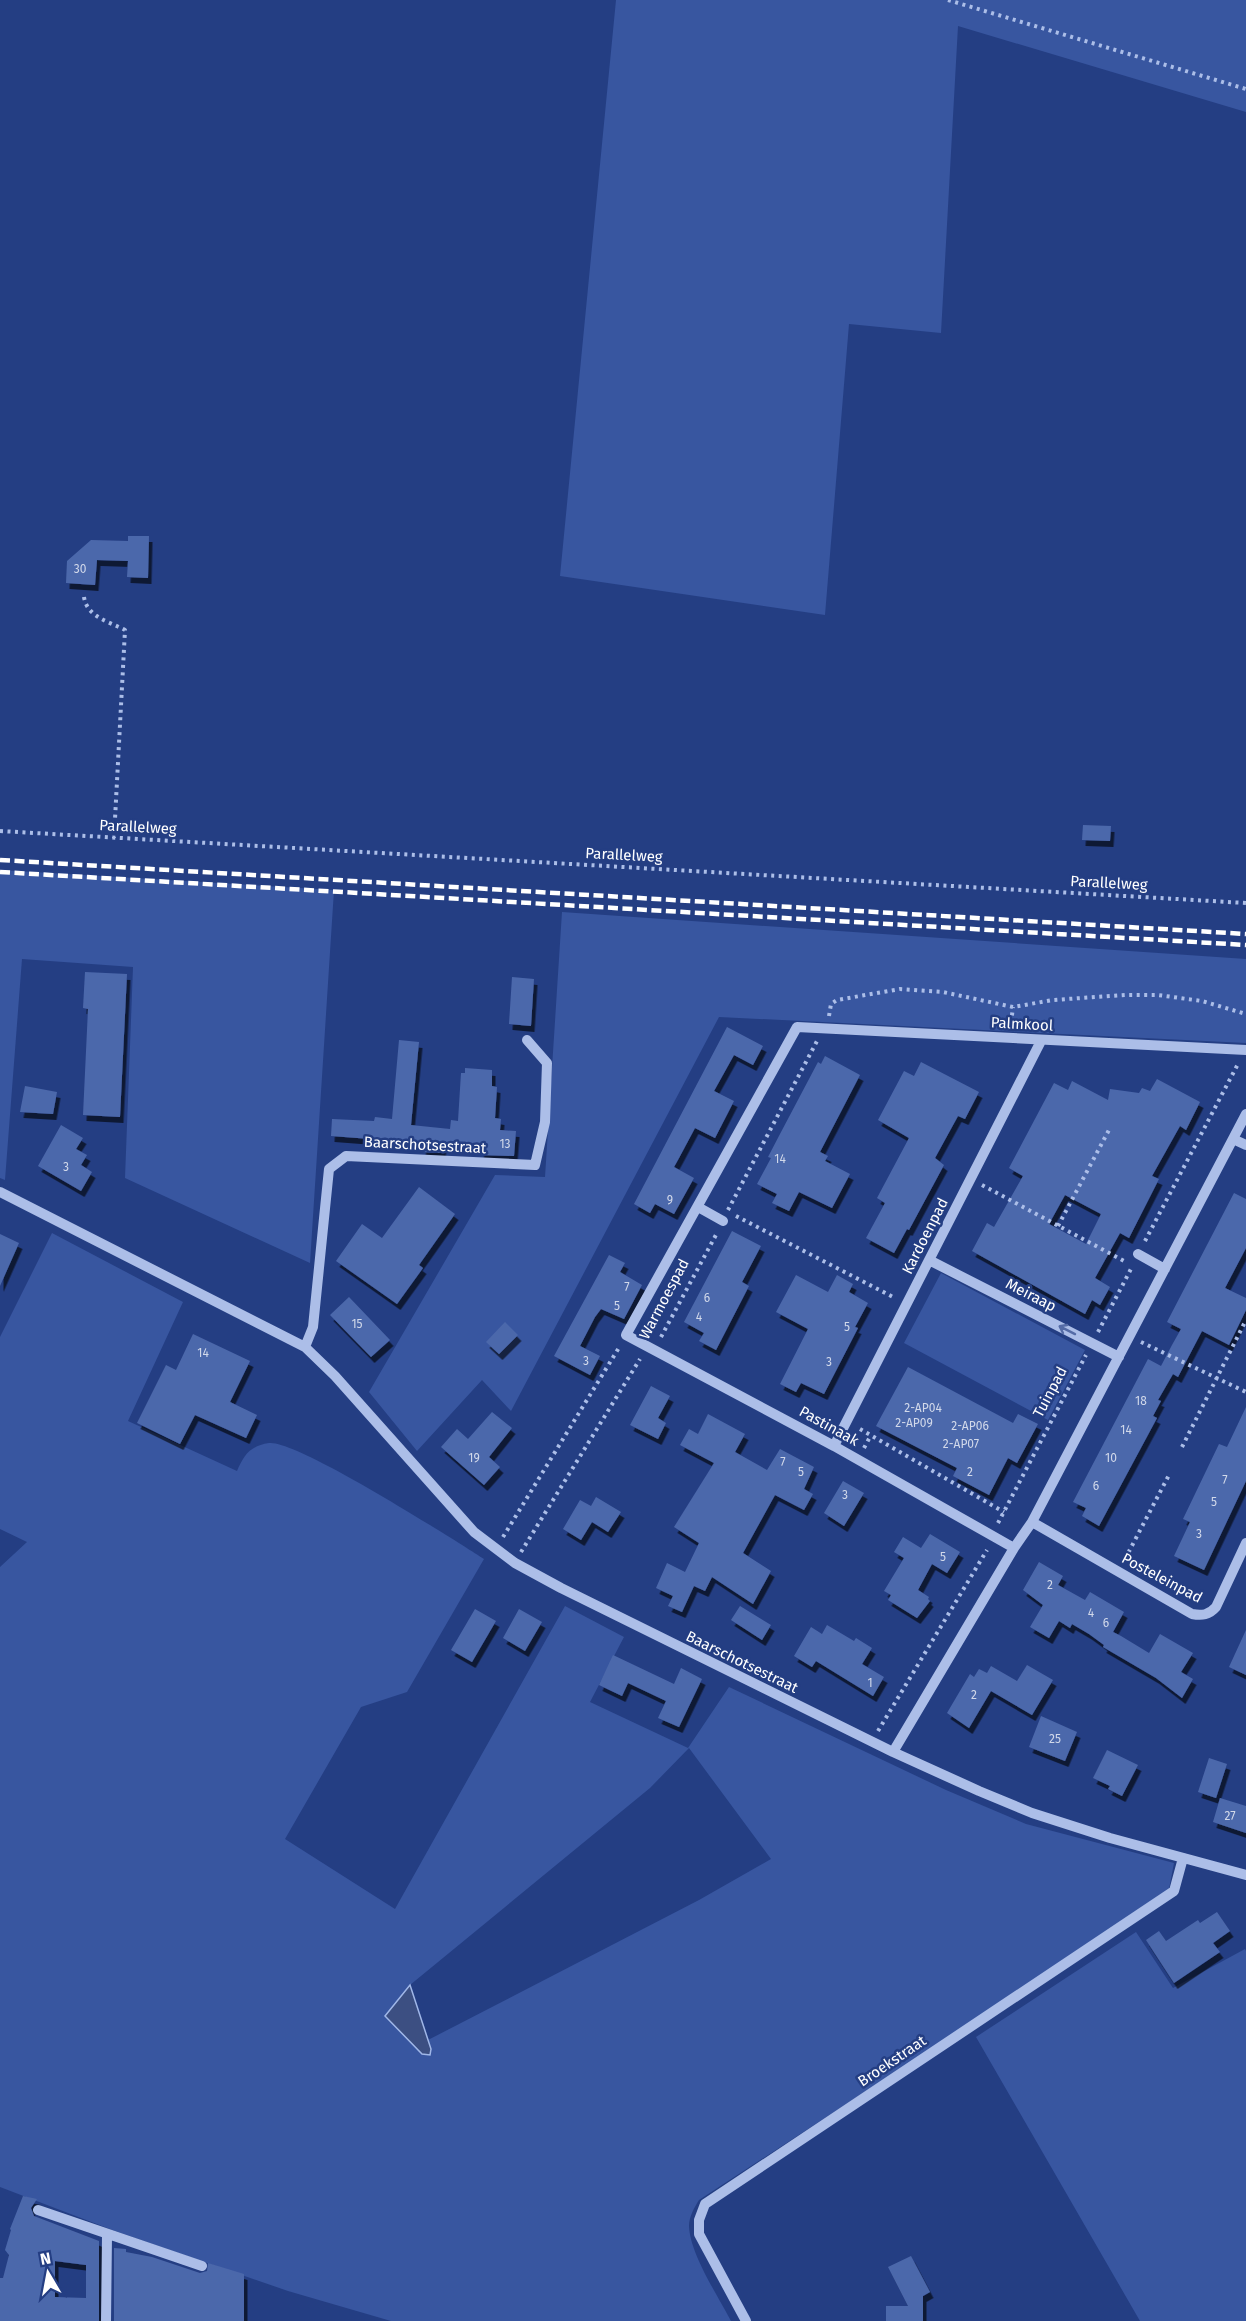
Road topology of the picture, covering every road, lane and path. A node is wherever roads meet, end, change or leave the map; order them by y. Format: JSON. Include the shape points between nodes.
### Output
{"nodes":[{"id":1,"x":948,"y":0,"type":"edge"},
{"id":2,"x":1246,"y":89,"type":"edge"},
{"id":3,"x":84,"y":597,"type":"dead end"},
{"id":4,"x":0,"y":831,"type":"edge"},
{"id":5,"x":114,"y":838,"type":"junction"},
{"id":6,"x":1246,"y":903,"type":"edge"},
{"id":7,"x":1246,"y":1014,"type":"edge"},
{"id":8,"x":797,"y":1027,"type":"joint"},
{"id":9,"x":824,"y":1029,"type":"junction"},
{"id":10,"x":527,"y":1040,"type":"dead end"},
{"id":11,"x":1041,"y":1041,"type":"junction"},
{"id":12,"x":1246,"y":1050,"type":"edge"},
{"id":13,"x":1246,"y":1114,"type":"edge"},
{"id":14,"x":1110,"y":1128,"type":"dead end"},
{"id":15,"x":1233,"y":1139,"type":"junction"},
{"id":16,"x":1246,"y":1145,"type":"edge"},
{"id":17,"x":971,"y":1179,"type":"junction"},
{"id":18,"x":0,"y":1192,"type":"edge"},
{"id":19,"x":698,"y":1207,"type":"junction"},
{"id":20,"x":726,"y":1216,"type":"junction"},
{"id":21,"x":1058,"y":1226,"type":"junction"},
{"id":22,"x":1138,"y":1254,"type":"junction"},
{"id":23,"x":929,"y":1260,"type":"junction"},
{"id":24,"x":1132,"y":1266,"type":"junction"},
{"id":25,"x":1165,"y":1269,"type":"junction"},
{"id":26,"x":907,"y":1304,"type":"junction"},
{"id":27,"x":1246,"y":1320,"type":"edge"},
{"id":28,"x":626,"y":1335,"type":"junction"},
{"id":29,"x":1130,"y":1336,"type":"junction"},
{"id":30,"x":1092,"y":1343,"type":"junction"},
{"id":31,"x":305,"y":1347,"type":"junction"},
{"id":32,"x":654,"y":1350,"type":"junction"},
{"id":33,"x":1119,"y":1357,"type":"junction"},
{"id":34,"x":1217,"y":1378,"type":"junction"},
{"id":35,"x":1246,"y":1392,"type":"edge"},
{"id":36,"x":860,"y":1429,"type":"dead end"},
{"id":37,"x":834,"y":1446,"type":"junction"},
{"id":38,"x":1182,"y":1447,"type":"dead end"},
{"id":39,"x":1169,"y":1475,"type":"dead end"},
{"id":40,"x":1004,"y":1512,"type":"junction"},
{"id":41,"x":1032,"y":1522,"type":"junction"},
{"id":42,"x":992,"y":1535,"type":"junction"},
{"id":43,"x":1246,"y":1543,"type":"edge"},
{"id":44,"x":495,"y":1548,"type":"junction"},
{"id":45,"x":1014,"y":1548,"type":"junction"},
{"id":46,"x":515,"y":1563,"type":"junction"},
{"id":47,"x":1118,"y":1572,"type":"junction"},
{"id":48,"x":871,"y":1742,"type":"junction"},
{"id":49,"x":893,"y":1752,"type":"junction"},
{"id":50,"x":1184,"y":1858,"type":"junction"},
{"id":51,"x":1246,"y":1875,"type":"edge"},
{"id":52,"x":38,"y":2210,"type":"dead end"},
{"id":53,"x":107,"y":2235,"type":"junction"},
{"id":54,"x":202,"y":2266,"type":"dead end"},
{"id":55,"x":106,"y":2321,"type":"edge"},
{"id":56,"x":746,"y":2321,"type":"edge"}],
"edges":[{"from":1,"to":2,"type":"path"},
{"from":3,"to":5,"type":"path","via":[[92,614],[124,630]]},
{"from":4,"to":5,"type":"path","name":"Parallelweg"},
{"from":5,"to":6,"type":"path","name":"Parallelweg"},
{"from":7,"to":9,"type":"path","name":"Warmoespad","via":[[1202,1001],[1158,995],[1098,996],[1013,1007],[943,992],[900,989],[837,1000],[831,1004]]},
{"from":8,"to":9,"type":"street","name":"Palmkool"},
{"from":8,"to":19,"type":"street","name":"Warmoespad"},
{"from":9,"to":11,"type":"street","name":"Palmkool"},
{"from":9,"to":20,"type":"path","name":"Warmoespad"},
{"from":10,"to":31,"type":"street","name":"Baarschotsestraat","via":[[547,1063],[545,1122],[535,1165],[346,1156],[329,1169],[314,1327]]},
{"from":11,"to":12,"type":"street","name":"Palmkool"},
{"from":11,"to":17,"type":"street","name":"Kardoenpad"},
{"from":12,"to":22,"type":"path","name":"Tuinpad"},
{"from":13,"to":15,"type":"street"},
{"from":14,"to":21,"type":"path"},
{"from":15,"to":16,"type":"street"},
{"from":15,"to":25,"type":"street"},
{"from":17,"to":21,"type":"path"},
{"from":17,"to":23,"type":"street","name":"Kardoenpad"},
{"from":18,"to":31,"type":"street","name":"Baarschotsestraat"},
{"from":19,"to":20,"type":"street"},
{"from":19,"to":28,"type":"street","name":"Warmoespad"},
{"from":20,"to":26,"type":"path"},
{"from":20,"to":32,"type":"path","name":"Warmoespad"},
{"from":21,"to":24,"type":"path"},
{"from":22,"to":24,"type":"path","name":"Tuinpad"},
{"from":22,"to":25,"type":"street"},
{"from":23,"to":26,"type":"street","name":"Kardoenpad"},
{"from":30,"to":23,"type":"street","name":"Meiraap","one_way":true},
{"from":24,"to":30,"type":"path","name":"Tuinpad"},
{"from":25,"to":29,"type":"street"},
{"from":26,"to":37,"type":"street","name":"Kardoenpad"},
{"from":27,"to":34,"type":"path"},
{"from":28,"to":32,"type":"street","name":"Pastinaak"},
{"from":28,"to":44,"type":"path","name":"Warmoespad"},
{"from":29,"to":33,"type":"street"},
{"from":29,"to":34,"type":"path"},
{"from":30,"to":33,"type":"street","name":"Meiraap"},
{"from":30,"to":40,"type":"path","name":"Tuinpad"},
{"from":31,"to":44,"type":"street","name":"Baarschotsestraat","via":[[474,1532]]},
{"from":32,"to":37,"type":"street","name":"Pastinaak"},
{"from":32,"to":46,"type":"path","name":"Warmoespad","via":[[646,1363],[639,1359]]},
{"from":33,"to":41,"type":"street"},
{"from":34,"to":35,"type":"path"},
{"from":34,"to":38,"type":"path"},
{"from":36,"to":40,"type":"path","name":"Pastinaak"},
{"from":37,"to":42,"type":"street","name":"Pastinaak"},
{"from":39,"to":47,"type":"path"},
{"from":40,"to":42,"type":"path","name":"Tuinpad"},
{"from":41,"to":45,"type":"street"},
{"from":41,"to":47,"type":"street","name":"Posteleinpad"},
{"from":42,"to":45,"type":"street","name":"Pastinaak"},
{"from":42,"to":48,"type":"path","name":"Tuinpad","via":[[987,1550]]},
{"from":43,"to":47,"type":"street","name":"Posteleinpad","via":[[1216,1607],[1201,1616]]},
{"from":44,"to":46,"type":"street","name":"Baarschotsestraat"},
{"from":45,"to":49,"type":"street"},
{"from":46,"to":48,"type":"street","name":"Baarschotsestraat"},
{"from":48,"to":49,"type":"street","name":"Baarschotsestraat"},
{"from":49,"to":50,"type":"street","name":"Baarschotsestraat","via":[[1032,1813]]},
{"from":50,"to":51,"type":"street","name":"Baarschotsestraat"},
{"from":50,"to":56,"type":"street","name":"Broekstraat","via":[[1174,1891],[705,2204],[699,2234]]},
{"from":52,"to":53,"type":"street"},
{"from":53,"to":54,"type":"street"},
{"from":53,"to":55,"type":"street"}]}
